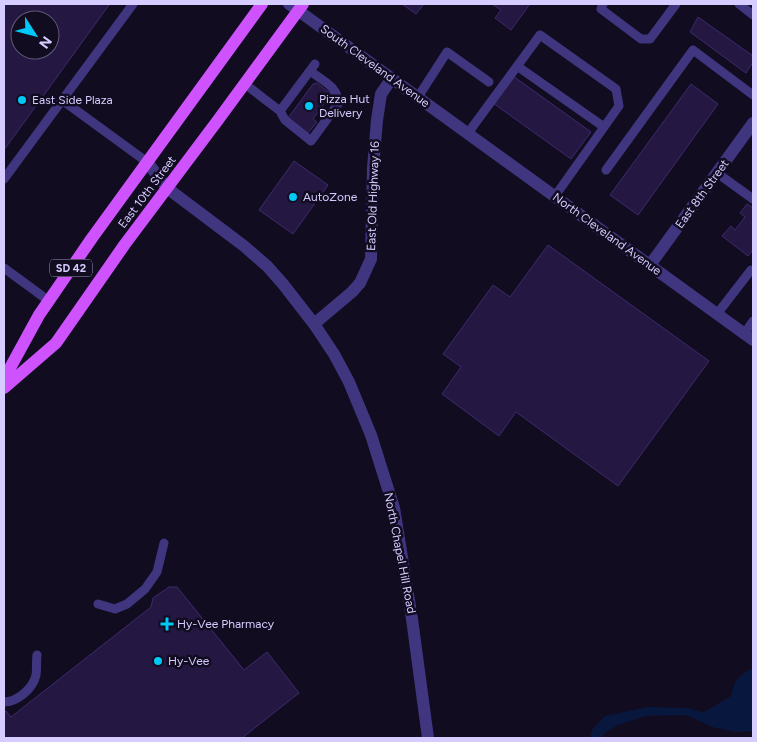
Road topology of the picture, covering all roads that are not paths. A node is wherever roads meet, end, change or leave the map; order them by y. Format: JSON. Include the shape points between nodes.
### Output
{"nodes":[{"id":1,"x":134,"y":4,"type":"edge"},
{"id":2,"x":262,"y":4,"type":"edge"},
{"id":3,"x":602,"y":4,"type":"edge"},
{"id":4,"x":676,"y":4,"type":"edge"},
{"id":5,"x":739,"y":4,"type":"edge"},
{"id":6,"x":297,"y":6,"type":"edge"},
{"id":7,"x":753,"y":15,"type":"edge"},
{"id":8,"x":517,"y":66,"type":"junction"},
{"id":9,"x":392,"y":78,"type":"junction"},
{"id":10,"x":489,"y":82,"type":"dead end"},
{"id":11,"x":245,"y":84,"type":"junction"},
{"id":12,"x":753,"y":95,"type":"edge"},
{"id":13,"x":418,"y":97,"type":"junction"},
{"id":14,"x":62,"y":100,"type":"junction"},
{"id":15,"x":280,"y":111,"type":"junction"},
{"id":16,"x":604,"y":127,"type":"junction"},
{"id":17,"x":751,"y":130,"type":"edge"},
{"id":18,"x":464,"y":131,"type":"junction"},
{"id":19,"x":147,"y":162,"type":"junction"},
{"id":20,"x":606,"y":170,"type":"dead end"},
{"id":21,"x":717,"y":173,"type":"junction"},
{"id":22,"x":4,"y":179,"type":"edge"},
{"id":23,"x":167,"y":188,"type":"junction"},
{"id":24,"x":555,"y":196,"type":"junction"},
{"id":25,"x":753,"y":199,"type":"edge"},
{"id":26,"x":650,"y":265,"type":"junction"},
{"id":27,"x":4,"y":268,"type":"edge"},
{"id":28,"x":753,"y":271,"type":"edge"},
{"id":29,"x":49,"y":300,"type":"junction"},
{"id":30,"x":717,"y":314,"type":"junction"},
{"id":31,"x":753,"y":321,"type":"edge"},
{"id":32,"x":314,"y":324,"type":"junction"},
{"id":33,"x":749,"y":337,"type":"edge"},
{"id":34,"x":4,"y":379,"type":"edge"},
{"id":35,"x":4,"y":388,"type":"edge"},
{"id":36,"x":164,"y":543,"type":"dead end"},
{"id":37,"x":98,"y":604,"type":"dead end"},
{"id":38,"x":37,"y":655,"type":"dead end"},
{"id":39,"x":4,"y":702,"type":"edge"},
{"id":40,"x":428,"y":738,"type":"edge"}],
"edges":[{"from":1,"to":14,"type":"lane"},
{"from":2,"to":19,"type":"main road","name":"East 10th Street","number":"SD 42"},
{"from":3,"to":4,"type":"lane","via":[[601,8],[641,39],[650,38]]},
{"from":5,"to":7,"type":"lane"},
{"from":6,"to":9,"type":"street","name":"South Cleveland Avenue"},
{"from":6,"to":11,"type":"main road","name":"East 10th Street","number":"SD 42"},
{"from":8,"to":16,"type":"lane"},
{"from":8,"to":16,"type":"lane","via":[[540,35],[616,89],[619,106]]},
{"from":8,"to":18,"type":"lane"},
{"from":9,"to":13,"type":"street","name":"South Cleveland Avenue"},
{"from":9,"to":32,"type":"street","name":"East Old Highway 16","via":[[381,94],[377,120],[371,259],[360,283]]},
{"from":10,"to":13,"type":"lane","via":[[447,52]]},
{"from":11,"to":15,"type":"lane"},
{"from":11,"to":23,"type":"main road","name":"East 10th Street","number":"SD 42"},
{"from":12,"to":20,"type":"lane","via":[[693,50]]},
{"from":13,"to":18,"type":"street","name":"South Cleveland Avenue"},
{"from":14,"to":19,"type":"lane"},
{"from":14,"to":22,"type":"lane"},
{"from":15,"to":15,"type":"lane","via":[[312,68],[338,96],[338,104],[311,141],[285,120]]},
{"from":16,"to":24,"type":"lane"},
{"from":17,"to":21,"type":"street","name":"East 8th Street"},
{"from":18,"to":24,"type":"street","name":"North Cleveland Avenue"},
{"from":19,"to":23,"type":"street","name":"North Chapel Hill Road"},
{"from":19,"to":29,"type":"main road","name":"East 10th Street","number":"SD 42"},
{"from":21,"to":25,"type":"lane"},
{"from":21,"to":26,"type":"street","name":"East 8th Street"},
{"from":23,"to":32,"type":"street","name":"North Chapel Hill Road","via":[[258,258]]},
{"from":23,"to":35,"type":"main road","name":"East 10th Street","number":"SD 42","via":[[56,343]]},
{"from":24,"to":26,"type":"street","name":"North Cleveland Avenue"},
{"from":26,"to":30,"type":"street","name":"North Cleveland Avenue"},
{"from":27,"to":29,"type":"lane"},
{"from":28,"to":30,"type":"lane"},
{"from":29,"to":34,"type":"main road","name":"East 10th Street","number":"SD 42"},
{"from":30,"to":33,"type":"street","name":"North Cleveland Avenue"},
{"from":31,"to":33,"type":"lane"},
{"from":32,"to":40,"type":"street","name":"North Chapel Hill Road","via":[[334,354],[362,411],[394,508]]},
{"from":36,"to":37,"type":"lane","via":[[157,572],[145,589],[115,609]]},
{"from":38,"to":39,"type":"lane","via":[[31,686],[20,697]]}]}
